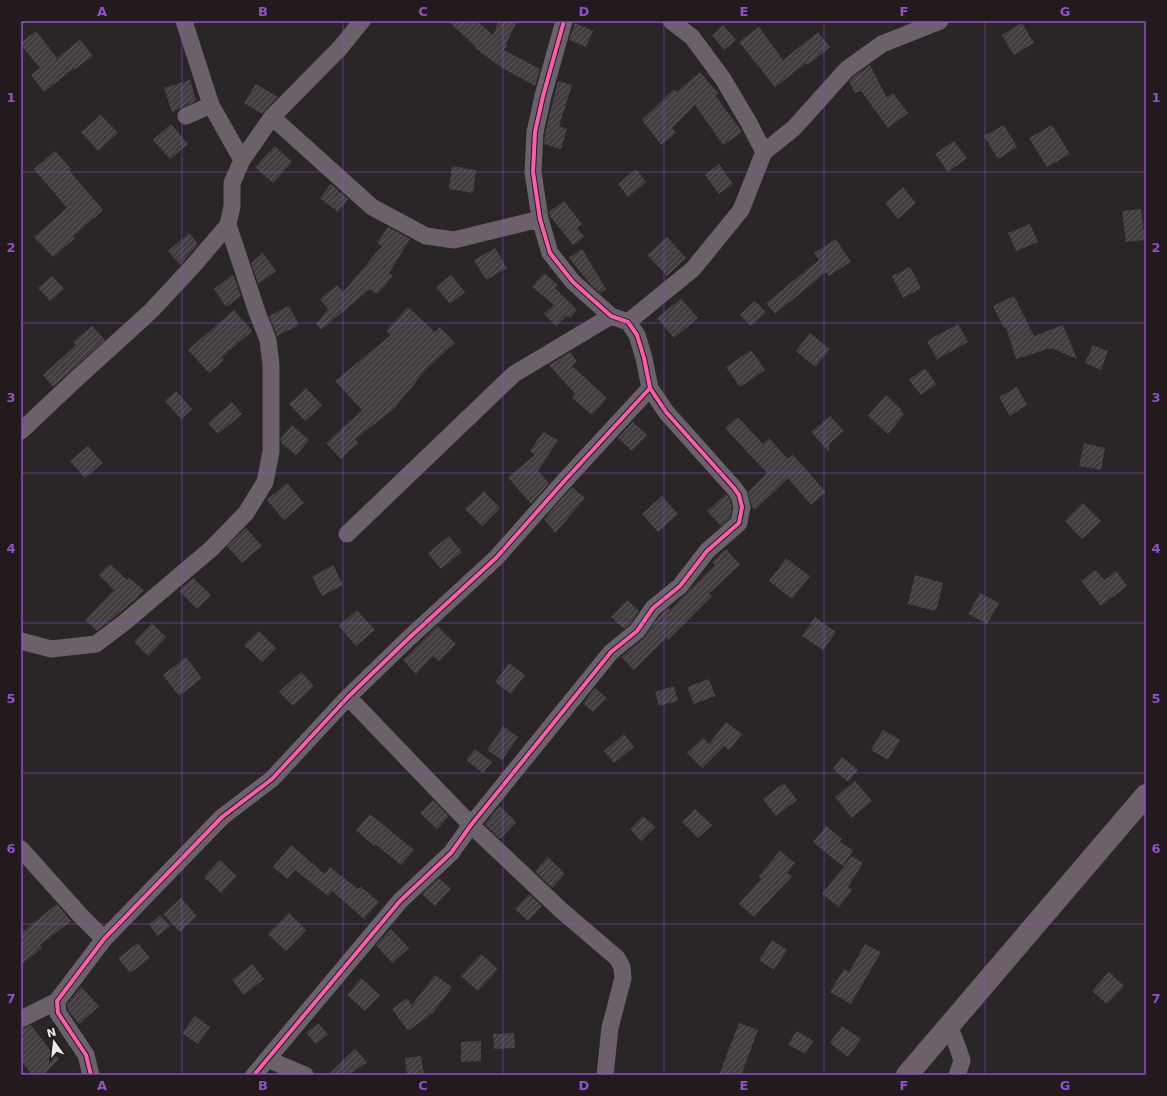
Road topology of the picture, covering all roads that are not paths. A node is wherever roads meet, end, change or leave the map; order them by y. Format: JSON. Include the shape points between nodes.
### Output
{"nodes":[{"id":1,"x":184,"y":21,"type":"edge"},
{"id":2,"x":362,"y":21,"type":"edge"},
{"id":3,"x":564,"y":21,"type":"edge"},
{"id":4,"x":671,"y":21,"type":"edge"},
{"id":5,"x":940,"y":21,"type":"edge"},
{"id":6,"x":211,"y":105,"type":"junction"},
{"id":7,"x":186,"y":116,"type":"dead end"},
{"id":8,"x":272,"y":117,"type":"junction"},
{"id":9,"x":764,"y":152,"type":"junction"},
{"id":10,"x":242,"y":160,"type":"junction"},
{"id":11,"x":540,"y":220,"type":"junction"},
{"id":12,"x":228,"y":225,"type":"junction"},
{"id":13,"x":611,"y":316,"type":"junction"},
{"id":14,"x":628,"y":322,"type":"junction"},
{"id":15,"x":650,"y":388,"type":"junction"},
{"id":16,"x":21,"y":431,"type":"edge"},
{"id":17,"x":347,"y":534,"type":"dead end"},
{"id":18,"x":21,"y":641,"type":"edge"},
{"id":19,"x":348,"y":697,"type":"junction"},
{"id":20,"x":1146,"y":796,"type":"edge"},
{"id":21,"x":471,"y":825,"type":"junction"},
{"id":22,"x":22,"y":853,"type":"edge"},
{"id":23,"x":104,"y":939,"type":"junction"},
{"id":24,"x":57,"y":1001,"type":"junction"},
{"id":25,"x":21,"y":1019,"type":"edge"},
{"id":26,"x":949,"y":1026,"type":"junction"},
{"id":27,"x":267,"y":1059,"type":"junction"},
{"id":28,"x":91,"y":1075,"type":"edge"},
{"id":29,"x":254,"y":1075,"type":"edge"},
{"id":30,"x":305,"y":1075,"type":"edge"},
{"id":31,"x":605,"y":1075,"type":"edge"},
{"id":32,"x":907,"y":1075,"type":"edge"},
{"id":33,"x":957,"y":1075,"type":"edge"}],
"edges":[{"from":1,"to":6,"type":"street"},
{"from":2,"to":8,"type":"street","via":[[340,48]]},
{"from":3,"to":11,"type":"street","via":[[535,132],[533,172]]},
{"from":4,"to":9,"type":"street","via":[[692,37],[723,79]]},
{"from":5,"to":9,"type":"street","via":[[882,44],[847,70],[794,128]]},
{"from":6,"to":7,"type":"street"},
{"from":6,"to":10,"type":"street"},
{"from":8,"to":10,"type":"street"},
{"from":8,"to":11,"type":"street","via":[[372,207],[426,236],[454,240]]},
{"from":9,"to":14,"type":"street","via":[[741,210],[693,269]]},
{"from":10,"to":12,"type":"street","via":[[232,183],[232,206]]},
{"from":11,"to":13,"type":"street","via":[[550,254],[573,282]]},
{"from":12,"to":16,"type":"street","via":[[151,311]]},
{"from":12,"to":18,"type":"street","via":[[268,340],[271,365],[271,452],[265,482],[246,513],[211,549],[96,644],[51,648]]},
{"from":13,"to":14,"type":"street"},
{"from":13,"to":17,"type":"street","via":[[514,374]]},
{"from":14,"to":15,"type":"street","via":[[637,335]]},
{"from":15,"to":19,"type":"street","via":[[496,558]]},
{"from":15,"to":21,"type":"street","via":[[666,412],[739,495],[742,507],[739,523],[707,551],[680,586],[653,608],[637,631],[611,652]]},
{"from":19,"to":21,"type":"street"},
{"from":19,"to":23,"type":"street","via":[[272,779],[222,817]]},
{"from":20,"to":26,"type":"main road"},
{"from":21,"to":27,"type":"street","via":[[451,853],[400,901]]},
{"from":21,"to":31,"type":"street","via":[[562,911],[617,958],[622,967],[622,978],[610,1028]]},
{"from":22,"to":23,"type":"street"},
{"from":23,"to":24,"type":"street"},
{"from":24,"to":25,"type":"street"},
{"from":24,"to":28,"type":"street","via":[[58,1013],[86,1055]]},
{"from":26,"to":32,"type":"main road"},
{"from":26,"to":33,"type":"street","via":[[962,1061]]},
{"from":27,"to":29,"type":"street"},
{"from":27,"to":30,"type":"street"}]}
